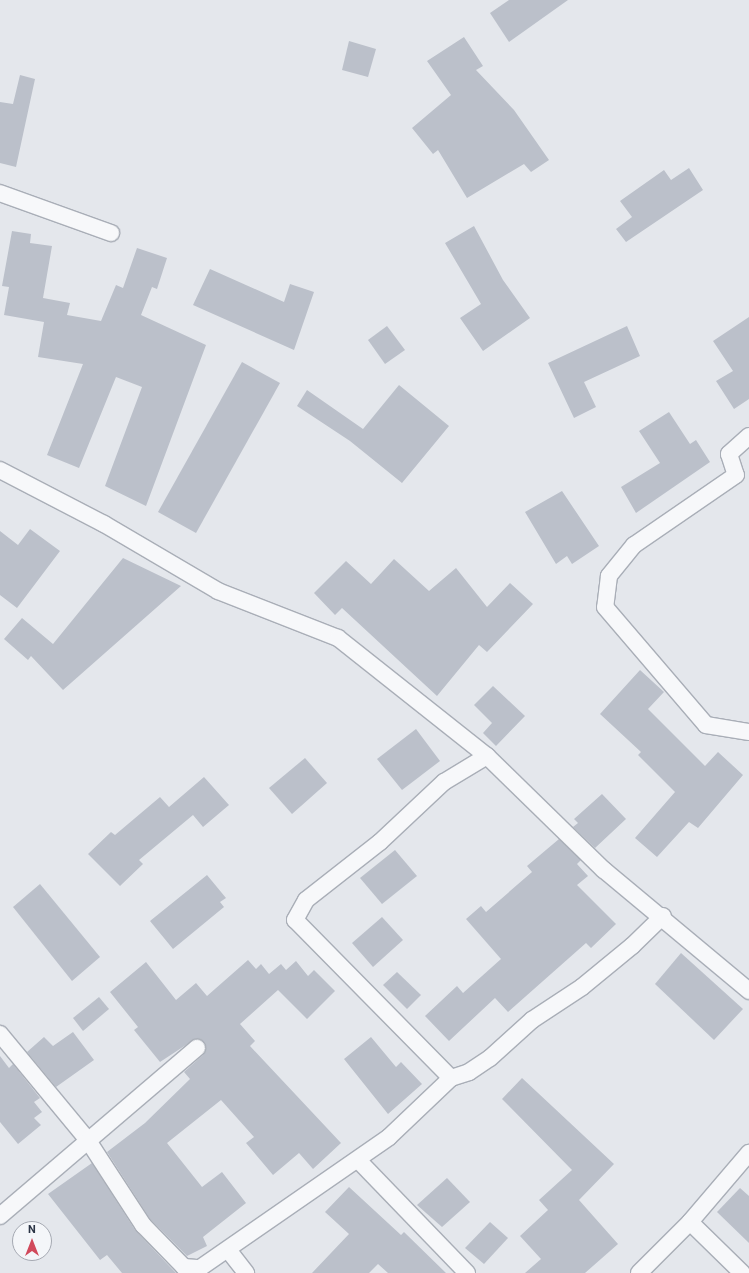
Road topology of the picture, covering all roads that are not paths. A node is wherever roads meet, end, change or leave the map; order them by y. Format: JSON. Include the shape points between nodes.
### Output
{"nodes":[{"id":1,"x":0,"y":193,"type":"edge"},
{"id":2,"x":111,"y":233,"type":"dead end"},
{"id":3,"x":749,"y":436,"type":"edge"},
{"id":4,"x":0,"y":470,"type":"edge"},
{"id":5,"x":749,"y":732,"type":"edge"},
{"id":6,"x":487,"y":756,"type":"junction"},
{"id":7,"x":663,"y":916,"type":"junction"},
{"id":8,"x":749,"y":991,"type":"edge"},
{"id":9,"x":0,"y":1034,"type":"edge"},
{"id":10,"x":198,"y":1048,"type":"dead end"},
{"id":11,"x":451,"y":1078,"type":"junction"},
{"id":12,"x":87,"y":1139,"type":"junction"},
{"id":13,"x":749,"y":1154,"type":"edge"},
{"id":14,"x":358,"y":1160,"type":"junction"},
{"id":15,"x":0,"y":1216,"type":"edge"},
{"id":16,"x":690,"y":1222,"type":"junction"},
{"id":17,"x":229,"y":1251,"type":"junction"},
{"id":18,"x":197,"y":1271,"type":"edge"},
{"id":19,"x":246,"y":1273,"type":"edge"},
{"id":20,"x":467,"y":1273,"type":"edge"},
{"id":21,"x":639,"y":1273,"type":"edge"},
{"id":22,"x":742,"y":1273,"type":"edge"}],
"edges":[{"from":1,"to":2,"type":"street"},
{"from":3,"to":5,"type":"street","via":[[729,454],[736,475],[634,545],[609,576],[605,607],[706,725]]},
{"from":4,"to":6,"type":"street","via":[[104,524],[218,591],[338,638]]},
{"from":6,"to":7,"type":"street","via":[[604,870]]},
{"from":6,"to":11,"type":"street","via":[[444,782],[380,842],[306,900],[294,920]]},
{"from":7,"to":8,"type":"street"},
{"from":7,"to":11,"type":"street","via":[[621,955],[532,1020],[490,1058],[469,1072]]},
{"from":9,"to":12,"type":"street"},
{"from":10,"to":12,"type":"street"},
{"from":11,"to":14,"type":"street","via":[[408,1120]]},
{"from":12,"to":15,"type":"street"},
{"from":12,"to":18,"type":"street","via":[[143,1225],[184,1267]]},
{"from":13,"to":16,"type":"street"},
{"from":14,"to":17,"type":"street"},
{"from":14,"to":20,"type":"street"},
{"from":16,"to":21,"type":"street"},
{"from":16,"to":22,"type":"street"},
{"from":17,"to":18,"type":"street"},
{"from":17,"to":19,"type":"street"}]}
